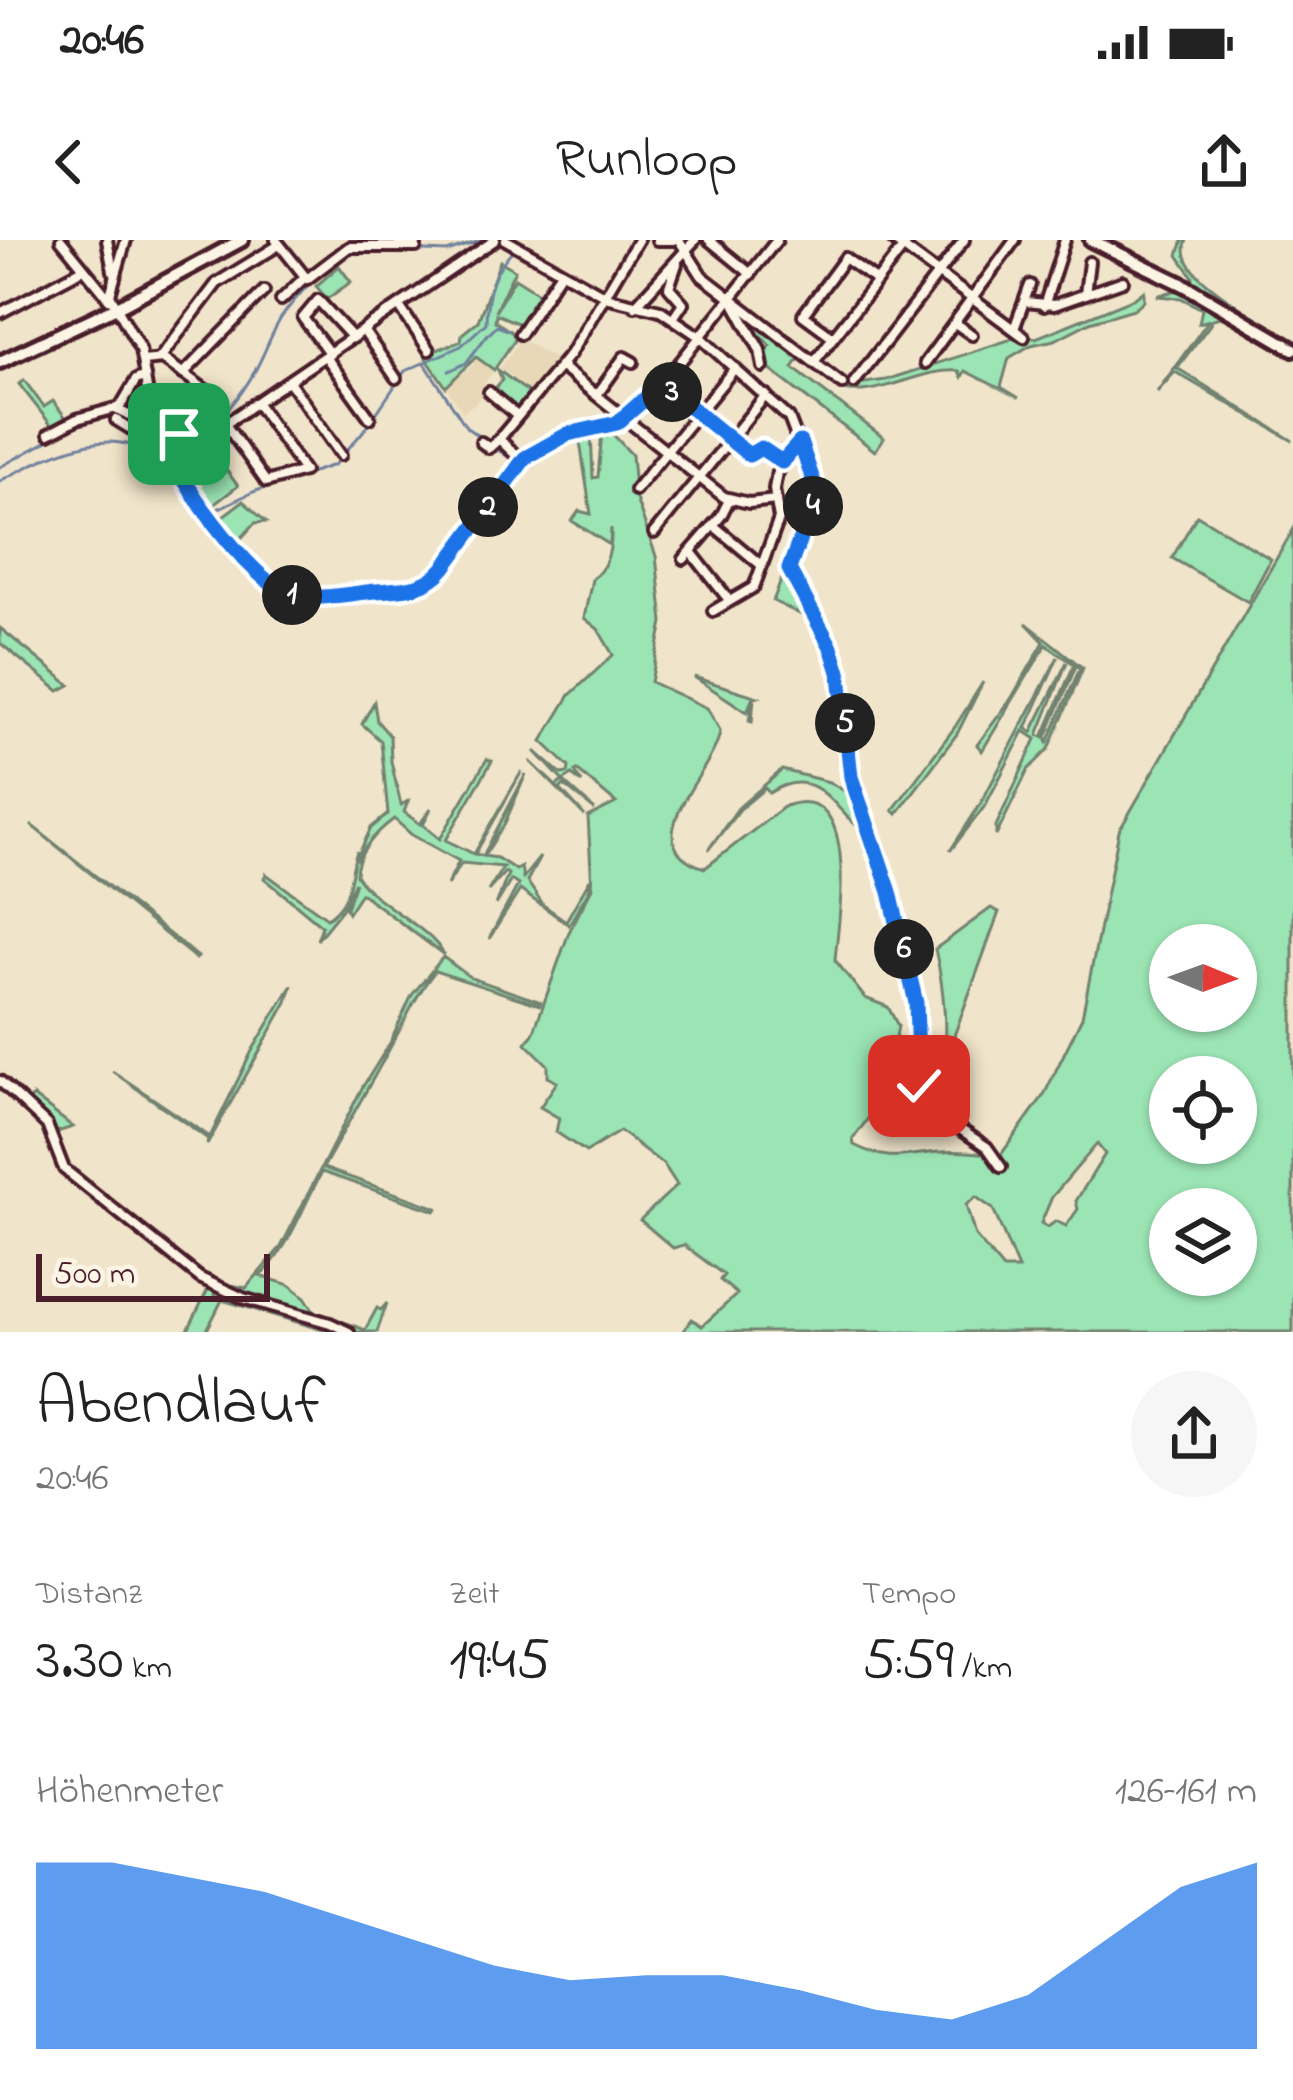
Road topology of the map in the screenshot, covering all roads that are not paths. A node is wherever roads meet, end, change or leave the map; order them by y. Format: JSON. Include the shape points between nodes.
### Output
{"nodes":[{"id":1,"x":61,"y":240,"type":"edge"},
{"id":2,"x":107,"y":240,"type":"edge"},
{"id":3,"x":126,"y":240,"type":"edge"},
{"id":4,"x":242,"y":240,"type":"edge"},
{"id":5,"x":495,"y":240,"type":"edge"},
{"id":6,"x":506,"y":240,"type":"edge"},
{"id":7,"x":652,"y":240,"type":"edge"},
{"id":8,"x":676,"y":240,"type":"edge"},
{"id":9,"x":695,"y":240,"type":"edge"},
{"id":10,"x":709,"y":240,"type":"edge"},
{"id":11,"x":777,"y":240,"type":"edge"},
{"id":12,"x":892,"y":240,"type":"edge"},
{"id":13,"x":964,"y":240,"type":"edge"},
{"id":14,"x":1015,"y":240,"type":"edge"},
{"id":15,"x":1065,"y":240,"type":"edge"},
{"id":16,"x":1091,"y":240,"type":"edge"},
{"id":17,"x":278,"y":242,"type":"edge"},
{"id":18,"x":416,"y":243,"type":"edge"},
{"id":19,"x":636,"y":243,"type":"edge"},
{"id":20,"x":906,"y":244,"type":"edge"},
{"id":21,"x":682,"y":255,"type":"junction"},
{"id":22,"x":1089,"y":262,"type":"dead end"},
{"id":23,"x":83,"y":269,"type":"junction"},
{"id":24,"x":561,"y":272,"type":"junction"},
{"id":25,"x":939,"y":273,"type":"junction"},
{"id":26,"x":751,"y":274,"type":"junction"},
{"id":27,"x":112,"y":276,"type":"junction"},
{"id":28,"x":306,"y":278,"type":"junction"},
{"id":29,"x":876,"y":280,"type":"junction"},
{"id":30,"x":1123,"y":281,"type":"dead end"},
{"id":31,"x":1030,"y":285,"type":"dead end"},
{"id":32,"x":99,"y":289,"type":"junction"},
{"id":33,"x":264,"y":291,"type":"dead end"},
{"id":34,"x":1085,"y":294,"type":"junction"},
{"id":35,"x":604,"y":296,"type":"junction"},
{"id":36,"x":974,"y":299,"type":"junction"},
{"id":37,"x":281,"y":300,"type":"dead end"},
{"id":38,"x":733,"y":301,"type":"junction"},
{"id":39,"x":1026,"y":302,"type":"junction"},
{"id":40,"x":112,"y":305,"type":"junction"},
{"id":41,"x":399,"y":306,"type":"junction"},
{"id":42,"x":635,"y":306,"type":"junction"},
{"id":43,"x":1044,"y":306,"type":"junction"},
{"id":44,"x":0,"y":313,"type":"edge"},
{"id":45,"x":673,"y":318,"type":"junction"},
{"id":46,"x":955,"y":322,"type":"junction"},
{"id":47,"x":1014,"y":328,"type":"junction"},
{"id":48,"x":363,"y":330,"type":"junction"},
{"id":49,"x":520,"y":334,"type":"dead end"},
{"id":50,"x":972,"y":335,"type":"dead end"},
{"id":51,"x":833,"y":337,"type":"junction"},
{"id":52,"x":1024,"y":337,"type":"dead end"},
{"id":53,"x":353,"y":338,"type":"junction"},
{"id":54,"x":700,"y":338,"type":"junction"},
{"id":55,"x":429,"y":350,"type":"dead end"},
{"id":56,"x":1293,"y":350,"type":"edge"},
{"id":57,"x":328,"y":355,"type":"junction"},
{"id":58,"x":160,"y":358,"type":"junction"},
{"id":59,"x":143,"y":361,"type":"junction"},
{"id":60,"x":0,"y":362,"type":"edge"},
{"id":61,"x":633,"y":362,"type":"dead end"},
{"id":62,"x":814,"y":363,"type":"junction"},
{"id":63,"x":925,"y":363,"type":"dead end"},
{"id":64,"x":763,"y":367,"type":"dead end"},
{"id":65,"x":735,"y":368,"type":"junction"},
{"id":66,"x":565,"y":370,"type":"junction"},
{"id":67,"x":183,"y":374,"type":"junction"},
{"id":68,"x":145,"y":376,"type":"junction"},
{"id":69,"x":396,"y":378,"type":"dead end"},
{"id":70,"x":289,"y":381,"type":"junction"},
{"id":71,"x":854,"y":383,"type":"dead end"},
{"id":72,"x":662,"y":384,"type":"junction"},
{"id":73,"x":842,"y":384,"type":"dead end"},
{"id":74,"x":490,"y":392,"type":"dead end"},
{"id":75,"x":597,"y":395,"type":"junction"},
{"id":76,"x":766,"y":395,"type":"junction"},
{"id":77,"x":257,"y":403,"type":"junction"},
{"id":78,"x":698,"y":413,"type":"junction"},
{"id":79,"x":116,"y":414,"type":"junction"},
{"id":80,"x":517,"y":416,"type":"junction"},
{"id":81,"x":622,"y":416,"type":"junction"},
{"id":82,"x":370,"y":418,"type":"dead end"},
{"id":83,"x":226,"y":424,"type":"junction"},
{"id":84,"x":49,"y":434,"type":"dead end"},
{"id":85,"x":161,"y":437,"type":"junction"},
{"id":86,"x":730,"y":440,"type":"junction"},
{"id":87,"x":800,"y":442,"type":"junction"},
{"id":88,"x":667,"y":452,"type":"junction"},
{"id":89,"x":340,"y":455,"type":"dead end"},
{"id":90,"x":172,"y":460,"type":"junction"},
{"id":91,"x":522,"y":461,"type":"junction"},
{"id":92,"x":782,"y":462,"type":"junction"},
{"id":93,"x":699,"y":478,"type":"junction"},
{"id":94,"x":635,"y":490,"type":"dead end"},
{"id":95,"x":729,"y":500,"type":"junction"},
{"id":96,"x":776,"y":500,"type":"junction"},
{"id":97,"x":713,"y":525,"type":"junction"},
{"id":98,"x":654,"y":533,"type":"dead end"},
{"id":99,"x":692,"y":551,"type":"junction"},
{"id":100,"x":684,"y":560,"type":"dead end"},
{"id":101,"x":761,"y":565,"type":"junction"},
{"id":102,"x":729,"y":600,"type":"junction"},
{"id":103,"x":713,"y":611,"type":"dead end"},
{"id":104,"x":0,"y":1081,"type":"edge"},
{"id":105,"x":1001,"y":1166,"type":"dead end"},
{"id":106,"x":349,"y":1332,"type":"edge"}],
"edges":[{"from":1,"to":23,"type":"street"},
{"from":2,"to":27,"type":"street"},
{"from":3,"to":27,"type":"street"},
{"from":4,"to":40,"type":"main road"},
{"from":5,"to":41,"type":"street"},
{"from":6,"to":24,"type":"street"},
{"from":7,"to":8,"type":"street"},
{"from":7,"to":19,"type":"street"},
{"from":8,"to":21,"type":"street"},
{"from":9,"to":21,"type":"street"},
{"from":10,"to":26,"type":"street"},
{"from":11,"to":26,"type":"street"},
{"from":12,"to":20,"type":"street"},
{"from":13,"to":25,"type":"street"},
{"from":14,"to":36,"type":"street"},
{"from":15,"to":43,"type":"street"},
{"from":16,"to":56,"type":"main road"},
{"from":17,"to":28,"type":"street"},
{"from":17,"to":58,"type":"street","via":[[214,286]]},
{"from":18,"to":28,"type":"street","via":[[350,247]]},
{"from":19,"to":35,"type":"street"},
{"from":20,"to":25,"type":"street"},
{"from":20,"to":29,"type":"street"},
{"from":21,"to":38,"type":"street"},
{"from":21,"to":42,"type":"street"},
{"from":21,"to":45,"type":"street","via":[[669,287],[682,303]]},
{"from":22,"to":34,"type":"street"},
{"from":23,"to":32,"type":"street"},
{"from":23,"to":44,"type":"street"},
{"from":24,"to":35,"type":"street"},
{"from":24,"to":49,"type":"street"},
{"from":25,"to":36,"type":"street"},
{"from":25,"to":71,"type":"street"},
{"from":26,"to":38,"type":"street"},
{"from":27,"to":32,"type":"street"},
{"from":27,"to":40,"type":"street"},
{"from":28,"to":37,"type":"street"},
{"from":29,"to":51,"type":"street"},
{"from":29,"to":51,"type":"street","via":[[844,258],[809,303],[803,315]]},
{"from":30,"to":34,"type":"street"},
{"from":31,"to":39,"type":"street"},
{"from":32,"to":40,"type":"street"},
{"from":33,"to":67,"type":"street"},
{"from":34,"to":43,"type":"street"},
{"from":35,"to":42,"type":"street"},
{"from":35,"to":66,"type":"street"},
{"from":36,"to":46,"type":"street"},
{"from":36,"to":47,"type":"street"},
{"from":38,"to":54,"type":"street"},
{"from":38,"to":62,"type":"street"},
{"from":38,"to":64,"type":"street"},
{"from":39,"to":43,"type":"street"},
{"from":39,"to":47,"type":"street"},
{"from":40,"to":59,"type":"street"},
{"from":40,"to":60,"type":"main road"},
{"from":41,"to":48,"type":"street"},
{"from":41,"to":55,"type":"street"},
{"from":42,"to":45,"type":"street"},
{"from":45,"to":54,"type":"street"},
{"from":46,"to":50,"type":"street"},
{"from":46,"to":63,"type":"street"},
{"from":47,"to":52,"type":"street"},
{"from":48,"to":53,"type":"street"},
{"from":48,"to":69,"type":"street"},
{"from":51,"to":62,"type":"street"},
{"from":53,"to":57,"type":"street"},
{"from":53,"to":57,"type":"street","via":[[319,299],[303,318]]},
{"from":54,"to":65,"type":"street"},
{"from":54,"to":72,"type":"street"},
{"from":57,"to":70,"type":"street"},
{"from":57,"to":82,"type":"street"},
{"from":58,"to":59,"type":"street"},
{"from":58,"to":67,"type":"street"},
{"from":59,"to":68,"type":"street"},
{"from":61,"to":75,"type":"street","via":[[624,357]]},
{"from":62,"to":73,"type":"street"},
{"from":65,"to":76,"type":"street"},
{"from":65,"to":78,"type":"street"},
{"from":66,"to":75,"type":"street"},
{"from":66,"to":80,"type":"street"},
{"from":67,"to":85,"type":"street","via":[[222,406],[189,431]]},
{"from":68,"to":79,"type":"street"},
{"from":68,"to":85,"type":"street"},
{"from":70,"to":77,"type":"street"},
{"from":70,"to":89,"type":"street"},
{"from":72,"to":78,"type":"street"},
{"from":72,"to":81,"type":"street"},
{"from":74,"to":80,"type":"street"},
{"from":75,"to":81,"type":"street"},
{"from":76,"to":86,"type":"street"},
{"from":76,"to":87,"type":"street"},
{"from":77,"to":83,"type":"street"},
{"from":77,"to":83,"type":"street","via":[[304,471],[266,482]]},
{"from":78,"to":86,"type":"street"},
{"from":78,"to":88,"type":"street"},
{"from":79,"to":84,"type":"street","via":[[77,419]]},
{"from":79,"to":85,"type":"street","via":[[152,442]]},
{"from":80,"to":91,"type":"street","via":[[491,443]]},
{"from":81,"to":88,"type":"street"},
{"from":81,"to":91,"type":"street","via":[[560,437]]},
{"from":83,"to":90,"type":"street"},
{"from":85,"to":90,"type":"street"},
{"from":86,"to":92,"type":"street","via":[[749,455],[761,448]]},
{"from":86,"to":93,"type":"street"},
{"from":87,"to":92,"type":"street"},
{"from":87,"to":105,"type":"street","via":[[817,492],[789,569],[840,675],[851,777],[914,990],[920,1090],[931,1110],[987,1147]]},
{"from":88,"to":93,"type":"street"},
{"from":88,"to":94,"type":"street"},
{"from":90,"to":91,"type":"street","via":[[253,567],[292,595],[418,587],[444,568]]},
{"from":92,"to":96,"type":"street"},
{"from":93,"to":95,"type":"street"},
{"from":93,"to":98,"type":"street"},
{"from":95,"to":96,"type":"street"},
{"from":95,"to":97,"type":"street"},
{"from":96,"to":101,"type":"street","via":[[779,519]]},
{"from":97,"to":99,"type":"street"},
{"from":97,"to":101,"type":"street"},
{"from":99,"to":100,"type":"street"},
{"from":99,"to":102,"type":"street"},
{"from":101,"to":102,"type":"street","via":[[753,589]]},
{"from":102,"to":103,"type":"street"},
{"from":104,"to":106,"type":"street","via":[[47,1126],[60,1162],[79,1183],[200,1278]]}]}
